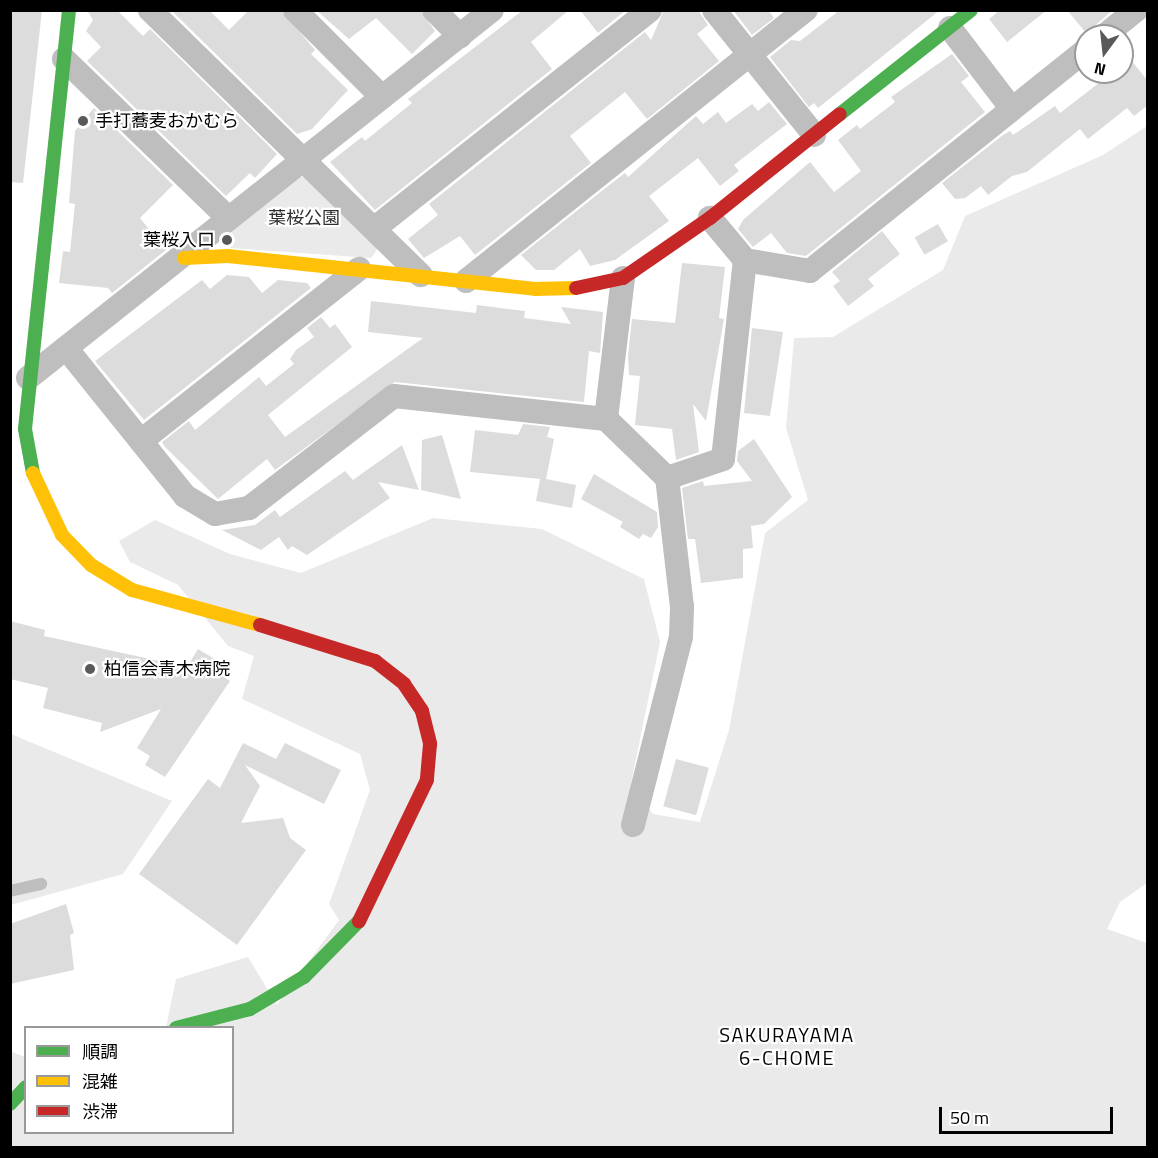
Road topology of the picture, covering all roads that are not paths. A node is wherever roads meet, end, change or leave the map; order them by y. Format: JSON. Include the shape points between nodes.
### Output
{"nodes":[{"id":1,"x":69,"y":10,"type":"edge"},
{"id":2,"x":150,"y":10,"type":"edge"},
{"id":3,"x":295,"y":10,"type":"edge"},
{"id":4,"x":434,"y":10,"type":"edge"},
{"id":5,"x":492,"y":10,"type":"edge"},
{"id":6,"x":650,"y":10,"type":"edge"},
{"id":7,"x":714,"y":10,"type":"edge"},
{"id":8,"x":806,"y":10,"type":"edge"},
{"id":9,"x":971,"y":10,"type":"edge"},
{"id":10,"x":1136,"y":10,"type":"edge"},
{"id":11,"x":1119,"y":24,"type":"edge"},
{"id":12,"x":950,"y":28,"type":"junction"},
{"id":13,"x":460,"y":36,"type":"junction"},
{"id":14,"x":750,"y":55,"type":"junction"},
{"id":15,"x":64,"y":59,"type":"junction"},
{"id":16,"x":1074,"y":60,"type":"edge"},
{"id":17,"x":382,"y":97,"type":"junction"},
{"id":18,"x":1012,"y":109,"type":"junction"},
{"id":19,"x":814,"y":135,"type":"junction"},
{"id":20,"x":302,"y":159,"type":"junction"},
{"id":21,"x":227,"y":218,"type":"junction"},
{"id":22,"x":710,"y":218,"type":"junction"},
{"id":23,"x":375,"y":228,"type":"junction"},
{"id":24,"x":184,"y":258,"type":"junction"},
{"id":25,"x":745,"y":260,"type":"junction"},
{"id":26,"x":359,"y":269,"type":"junction"},
{"id":27,"x":421,"y":275,"type":"junction"},
{"id":28,"x":623,"y":278,"type":"junction"},
{"id":29,"x":466,"y":281,"type":"junction"},
{"id":30,"x":66,"y":348,"type":"junction"},
{"id":31,"x":28,"y":378,"type":"junction"},
{"id":32,"x":606,"y":419,"type":"junction"},
{"id":33,"x":141,"y":441,"type":"junction"},
{"id":34,"x":667,"y":478,"type":"junction"},
{"id":35,"x":633,"y":825,"type":"dead end"},
{"id":36,"x":41,"y":884,"type":"dead end"},
{"id":37,"x":10,"y":891,"type":"edge"},
{"id":38,"x":184,"y":1026,"type":"edge"},
{"id":39,"x":24,"y":1090,"type":"edge"},
{"id":40,"x":10,"y":1104,"type":"edge"}],
"edges":[{"from":1,"to":15,"type":"street"},
{"from":2,"to":20,"type":"street"},
{"from":3,"to":17,"type":"street"},
{"from":4,"to":13,"type":"street"},
{"from":5,"to":13,"type":"street"},
{"from":6,"to":23,"type":"street"},
{"from":7,"to":14,"type":"street"},
{"from":8,"to":14,"type":"street"},
{"from":9,"to":12,"type":"street"},
{"from":10,"to":11,"type":"street"},
{"from":12,"to":18,"type":"street"},
{"from":12,"to":19,"type":"street"},
{"from":13,"to":17,"type":"street"},
{"from":14,"to":19,"type":"street"},
{"from":14,"to":29,"type":"street"},
{"from":15,"to":21,"type":"street"},
{"from":15,"to":31,"type":"street"},
{"from":16,"to":18,"type":"street"},
{"from":17,"to":20,"type":"street"},
{"from":18,"to":25,"type":"street","via":[[810,271]]},
{"from":19,"to":22,"type":"street"},
{"from":20,"to":21,"type":"street"},
{"from":20,"to":23,"type":"street"},
{"from":21,"to":24,"type":"street"},
{"from":22,"to":25,"type":"street"},
{"from":22,"to":28,"type":"street"},
{"from":23,"to":27,"type":"street"},
{"from":24,"to":26,"type":"street","via":[[228,256]]},
{"from":24,"to":30,"type":"street"},
{"from":25,"to":34,"type":"street","via":[[723,459]]},
{"from":26,"to":27,"type":"street"},
{"from":26,"to":33,"type":"street"},
{"from":27,"to":29,"type":"street"},
{"from":28,"to":29,"type":"street","via":[[577,288],[535,290]]},
{"from":28,"to":32,"type":"street"},
{"from":30,"to":31,"type":"street"},
{"from":30,"to":33,"type":"street"},
{"from":31,"to":38,"type":"street","via":[[25,429],[29,464],[62,535],[92,566],[132,590],[343,648],[375,662],[404,684],[422,711],[430,744],[427,780],[407,828],[364,914],[341,944],[304,977],[250,1009]]},
{"from":32,"to":33,"type":"street","via":[[394,396],[249,508],[233,514],[200,508]]},
{"from":32,"to":34,"type":"street"},
{"from":34,"to":35,"type":"street","via":[[682,607],[681,636]]},
{"from":36,"to":37,"type":"lane"},
{"from":39,"to":40,"type":"street"}]}
